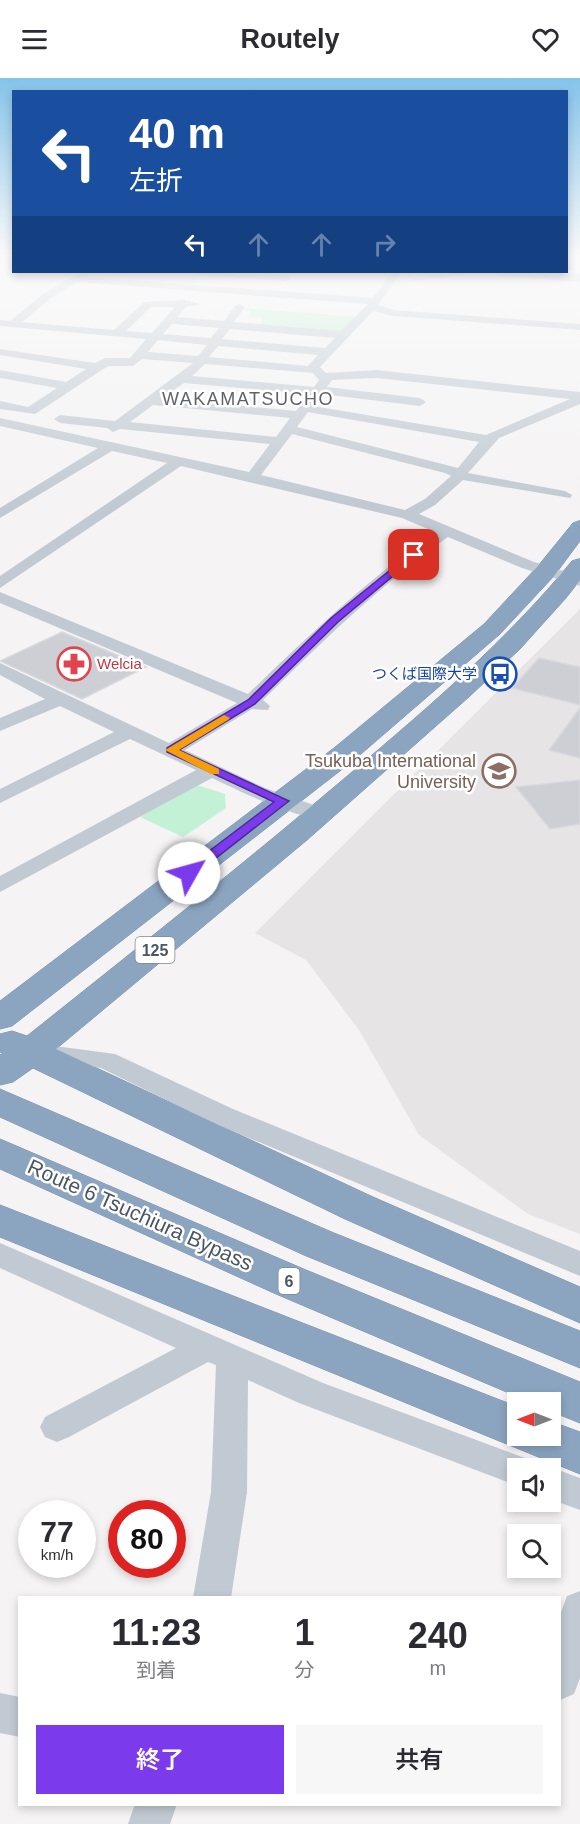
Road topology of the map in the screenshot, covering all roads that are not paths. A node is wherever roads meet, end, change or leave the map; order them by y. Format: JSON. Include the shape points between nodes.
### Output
{"nodes":[{"id":1,"x":152,"y":339,"type":"edge"},
{"id":2,"x":184,"y":339,"type":"edge"},
{"id":3,"x":216,"y":339,"type":"edge"},
{"id":4,"x":340,"y":339,"type":"edge"},
{"id":5,"x":214,"y":342,"type":"junction"},
{"id":6,"x":0,"y":352,"type":"edge"},
{"id":7,"x":327,"y":352,"type":"junction"},
{"id":8,"x":139,"y":355,"type":"junction"},
{"id":9,"x":201,"y":360,"type":"junction"},
{"id":10,"x":97,"y":367,"type":"junction"},
{"id":11,"x":0,"y":374,"type":"edge"},
{"id":12,"x":180,"y":379,"type":"junction"},
{"id":13,"x":318,"y":382,"type":"junction"},
{"id":14,"x":69,"y":386,"type":"junction"},
{"id":15,"x":580,"y":397,"type":"edge"},
{"id":16,"x":151,"y":401,"type":"junction"},
{"id":17,"x":420,"y":402,"type":"dead end"},
{"id":18,"x":0,"y":405,"type":"edge"},
{"id":19,"x":301,"y":412,"type":"junction"},
{"id":20,"x":60,"y":418,"type":"dead end"},
{"id":21,"x":0,"y":422,"type":"edge"},
{"id":22,"x":118,"y":424,"type":"junction"},
{"id":23,"x":21,"y":427,"type":"junction"},
{"id":24,"x":288,"y":429,"type":"junction"},
{"id":25,"x":0,"y":437,"type":"edge"},
{"id":26,"x":489,"y":440,"type":"junction"},
{"id":27,"x":279,"y":441,"type":"junction"},
{"id":28,"x":94,"y":442,"type":"junction"},
{"id":29,"x":112,"y":445,"type":"junction"},
{"id":30,"x":180,"y":460,"type":"junction"},
{"id":31,"x":462,"y":476,"type":"junction"},
{"id":32,"x":252,"y":477,"type":"junction"},
{"id":33,"x":565,"y":495,"type":"dead end"},
{"id":34,"x":0,"y":514,"type":"edge"},
{"id":35,"x":407,"y":515,"type":"junction"},
{"id":36,"x":580,"y":526,"type":"edge"},
{"id":37,"x":447,"y":531,"type":"junction"},
{"id":38,"x":569,"y":574,"type":"edge"},
{"id":39,"x":0,"y":583,"type":"edge"},
{"id":40,"x":0,"y":597,"type":"edge"},
{"id":41,"x":0,"y":668,"type":"edge"},
{"id":42,"x":60,"y":699,"type":"junction"},
{"id":43,"x":259,"y":705,"type":"junction"},
{"id":44,"x":0,"y":725,"type":"edge"},
{"id":45,"x":131,"y":731,"type":"junction"},
{"id":46,"x":171,"y":750,"type":"junction"},
{"id":47,"x":212,"y":770,"type":"junction"},
{"id":48,"x":0,"y":797,"type":"edge"},
{"id":49,"x":283,"y":801,"type":"junction"},
{"id":50,"x":321,"y":814,"type":"junction"},
{"id":51,"x":0,"y":885,"type":"edge"},
{"id":52,"x":0,"y":1018,"type":"edge"},
{"id":53,"x":8,"y":1066,"type":"edge"},
{"id":54,"x":0,"y":1153,"type":"edge"},
{"id":55,"x":12,"y":1243,"type":"edge"},
{"id":56,"x":580,"y":1264,"type":"edge"},
{"id":57,"x":580,"y":1306,"type":"edge"},
{"id":58,"x":580,"y":1350,"type":"edge"},
{"id":59,"x":218,"y":1354,"type":"junction"},
{"id":60,"x":580,"y":1403,"type":"edge"},
{"id":61,"x":507,"y":1424,"type":"edge"},
{"id":62,"x":57,"y":1427,"type":"dead end"},
{"id":63,"x":561,"y":1446,"type":"edge"},
{"id":64,"x":580,"y":1453,"type":"edge"},
{"id":65,"x":507,"y":1467,"type":"edge"},
{"id":66,"x":561,"y":1487,"type":"edge"},
{"id":67,"x":580,"y":1494,"type":"edge"},
{"id":68,"x":212,"y":1596,"type":"edge"},
{"id":69,"x":580,"y":1609,"type":"edge"},
{"id":70,"x":561,"y":1676,"type":"edge"},
{"id":71,"x":0,"y":1713,"type":"edge"},
{"id":72,"x":18,"y":1717,"type":"edge"},
{"id":73,"x":155,"y":1806,"type":"edge"},
{"id":74,"x":149,"y":1824,"type":"edge"}],
"edges":[{"from":1,"to":8,"type":"street"},
{"from":2,"to":5,"type":"street"},
{"from":3,"to":5,"type":"street"},
{"from":4,"to":7,"type":"street"},
{"from":5,"to":7,"type":"street"},
{"from":5,"to":9,"type":"street"},
{"from":6,"to":10,"type":"street"},
{"from":7,"to":13,"type":"street","via":[[312,366]]},
{"from":8,"to":9,"type":"street"},
{"from":8,"to":10,"type":"street","via":[[133,362],[105,362]]},
{"from":9,"to":12,"type":"street"},
{"from":9,"to":13,"type":"street"},
{"from":10,"to":14,"type":"street"},
{"from":11,"to":14,"type":"street"},
{"from":12,"to":13,"type":"street"},
{"from":12,"to":16,"type":"street"},
{"from":13,"to":15,"type":"street","via":[[377,374]]},
{"from":13,"to":17,"type":"street"},
{"from":13,"to":19,"type":"street"},
{"from":14,"to":18,"type":"street","via":[[30,411]]},
{"from":15,"to":26,"type":"street"},
{"from":16,"to":19,"type":"street"},
{"from":16,"to":22,"type":"street"},
{"from":19,"to":24,"type":"street"},
{"from":19,"to":26,"type":"street"},
{"from":20,"to":22,"type":"street"},
{"from":21,"to":23,"type":"street"},
{"from":22,"to":27,"type":"street"},
{"from":22,"to":28,"type":"street"},
{"from":23,"to":25,"type":"street"},
{"from":23,"to":28,"type":"street"},
{"from":24,"to":27,"type":"street"},
{"from":24,"to":31,"type":"street"},
{"from":26,"to":31,"type":"street"},
{"from":27,"to":32,"type":"street"},
{"from":28,"to":29,"type":"street"},
{"from":29,"to":30,"type":"street"},
{"from":29,"to":34,"type":"street"},
{"from":30,"to":32,"type":"street"},
{"from":30,"to":39,"type":"street"},
{"from":31,"to":33,"type":"street"},
{"from":31,"to":35,"type":"street"},
{"from":32,"to":35,"type":"street"},
{"from":35,"to":37,"type":"street"},
{"from":36,"to":38,"type":"highway","number":"125"},
{"from":37,"to":38,"type":"street"},
{"from":37,"to":43,"type":"street","via":[[397,566],[334,620]]},
{"from":38,"to":49,"type":"highway","number":"125","via":[[492,629]]},
{"from":38,"to":50,"type":"highway","number":"125","via":[[505,652]]},
{"from":40,"to":43,"type":"street"},
{"from":41,"to":42,"type":"street"},
{"from":42,"to":44,"type":"street"},
{"from":42,"to":45,"type":"street"},
{"from":43,"to":46,"type":"street"},
{"from":45,"to":46,"type":"street"},
{"from":45,"to":48,"type":"street"},
{"from":46,"to":47,"type":"street"},
{"from":47,"to":49,"type":"street"},
{"from":47,"to":51,"type":"street"},
{"from":49,"to":50,"type":"street"},
{"from":49,"to":52,"type":"highway","number":"125"},
{"from":50,"to":53,"type":"highway","number":"125"},
{"from":53,"to":56,"type":"street","via":[[106,1060],[223,1116]]},
{"from":53,"to":57,"type":"highway","via":[[359,1208]]},
{"from":53,"to":58,"type":"highway","via":[[319,1244]]},
{"from":54,"to":60,"type":"highway","name":"Route 6 Tsuchiura Bypass","number":"6","via":[[291,1282]]},
{"from":55,"to":59,"type":"street"},
{"from":55,"to":61,"type":"highway"},
{"from":59,"to":62,"type":"street"},
{"from":59,"to":65,"type":"street"},
{"from":59,"to":68,"type":"street","via":[[229,1492]]},
{"from":63,"to":64,"type":"highway"},
{"from":66,"to":67,"type":"street"},
{"from":69,"to":70,"type":"street"},
{"from":71,"to":72,"type":"street"},
{"from":73,"to":74,"type":"street"}]}
